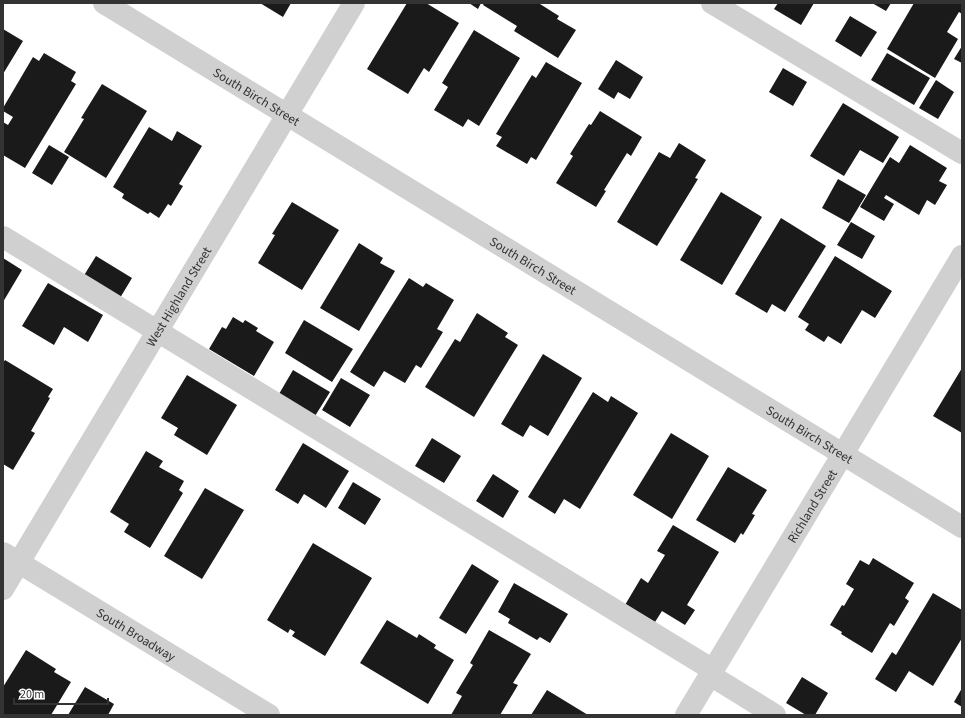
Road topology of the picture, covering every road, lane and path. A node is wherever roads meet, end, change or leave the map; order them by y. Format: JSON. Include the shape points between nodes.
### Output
{"nodes":[{"id":1,"x":104,"y":3,"type":"edge"},
{"id":2,"x":354,"y":3,"type":"edge"},
{"id":3,"x":712,"y":3,"type":"edge"},
{"id":4,"x":287,"y":115,"type":"junction"},
{"id":5,"x":962,"y":153,"type":"edge"},
{"id":6,"x":3,"y":237,"type":"edge"},
{"id":7,"x":962,"y":256,"type":"edge"},
{"id":8,"x":157,"y":331,"type":"junction"},
{"id":9,"x":843,"y":454,"type":"junction"},
{"id":10,"x":962,"y":527,"type":"edge"},
{"id":11,"x":11,"y":557,"type":"edge"},
{"id":12,"x":3,"y":589,"type":"edge"},
{"id":13,"x":711,"y":673,"type":"junction"},
{"id":14,"x":269,"y":715,"type":"edge"},
{"id":15,"x":686,"y":715,"type":"edge"},
{"id":16,"x":775,"y":715,"type":"edge"}],
"edges":[{"from":1,"to":4,"type":"street","name":"South Birch Street"},
{"from":2,"to":4,"type":"street","name":"West Highland Street"},
{"from":3,"to":5,"type":"street"},
{"from":4,"to":8,"type":"street","name":"West Highland Street"},
{"from":4,"to":9,"type":"street","name":"South Birch Street"},
{"from":6,"to":8,"type":"street"},
{"from":7,"to":9,"type":"street","name":"Richland Street"},
{"from":8,"to":11,"type":"street","name":"West Highland Street"},
{"from":8,"to":13,"type":"street"},
{"from":9,"to":10,"type":"street","name":"South Birch Street"},
{"from":9,"to":13,"type":"street","name":"Richland Street"},
{"from":11,"to":12,"type":"street","name":"West Highland Street"},
{"from":11,"to":14,"type":"street","name":"South Broadway"},
{"from":13,"to":15,"type":"street","name":"Richland Street"},
{"from":13,"to":16,"type":"street"}]}
